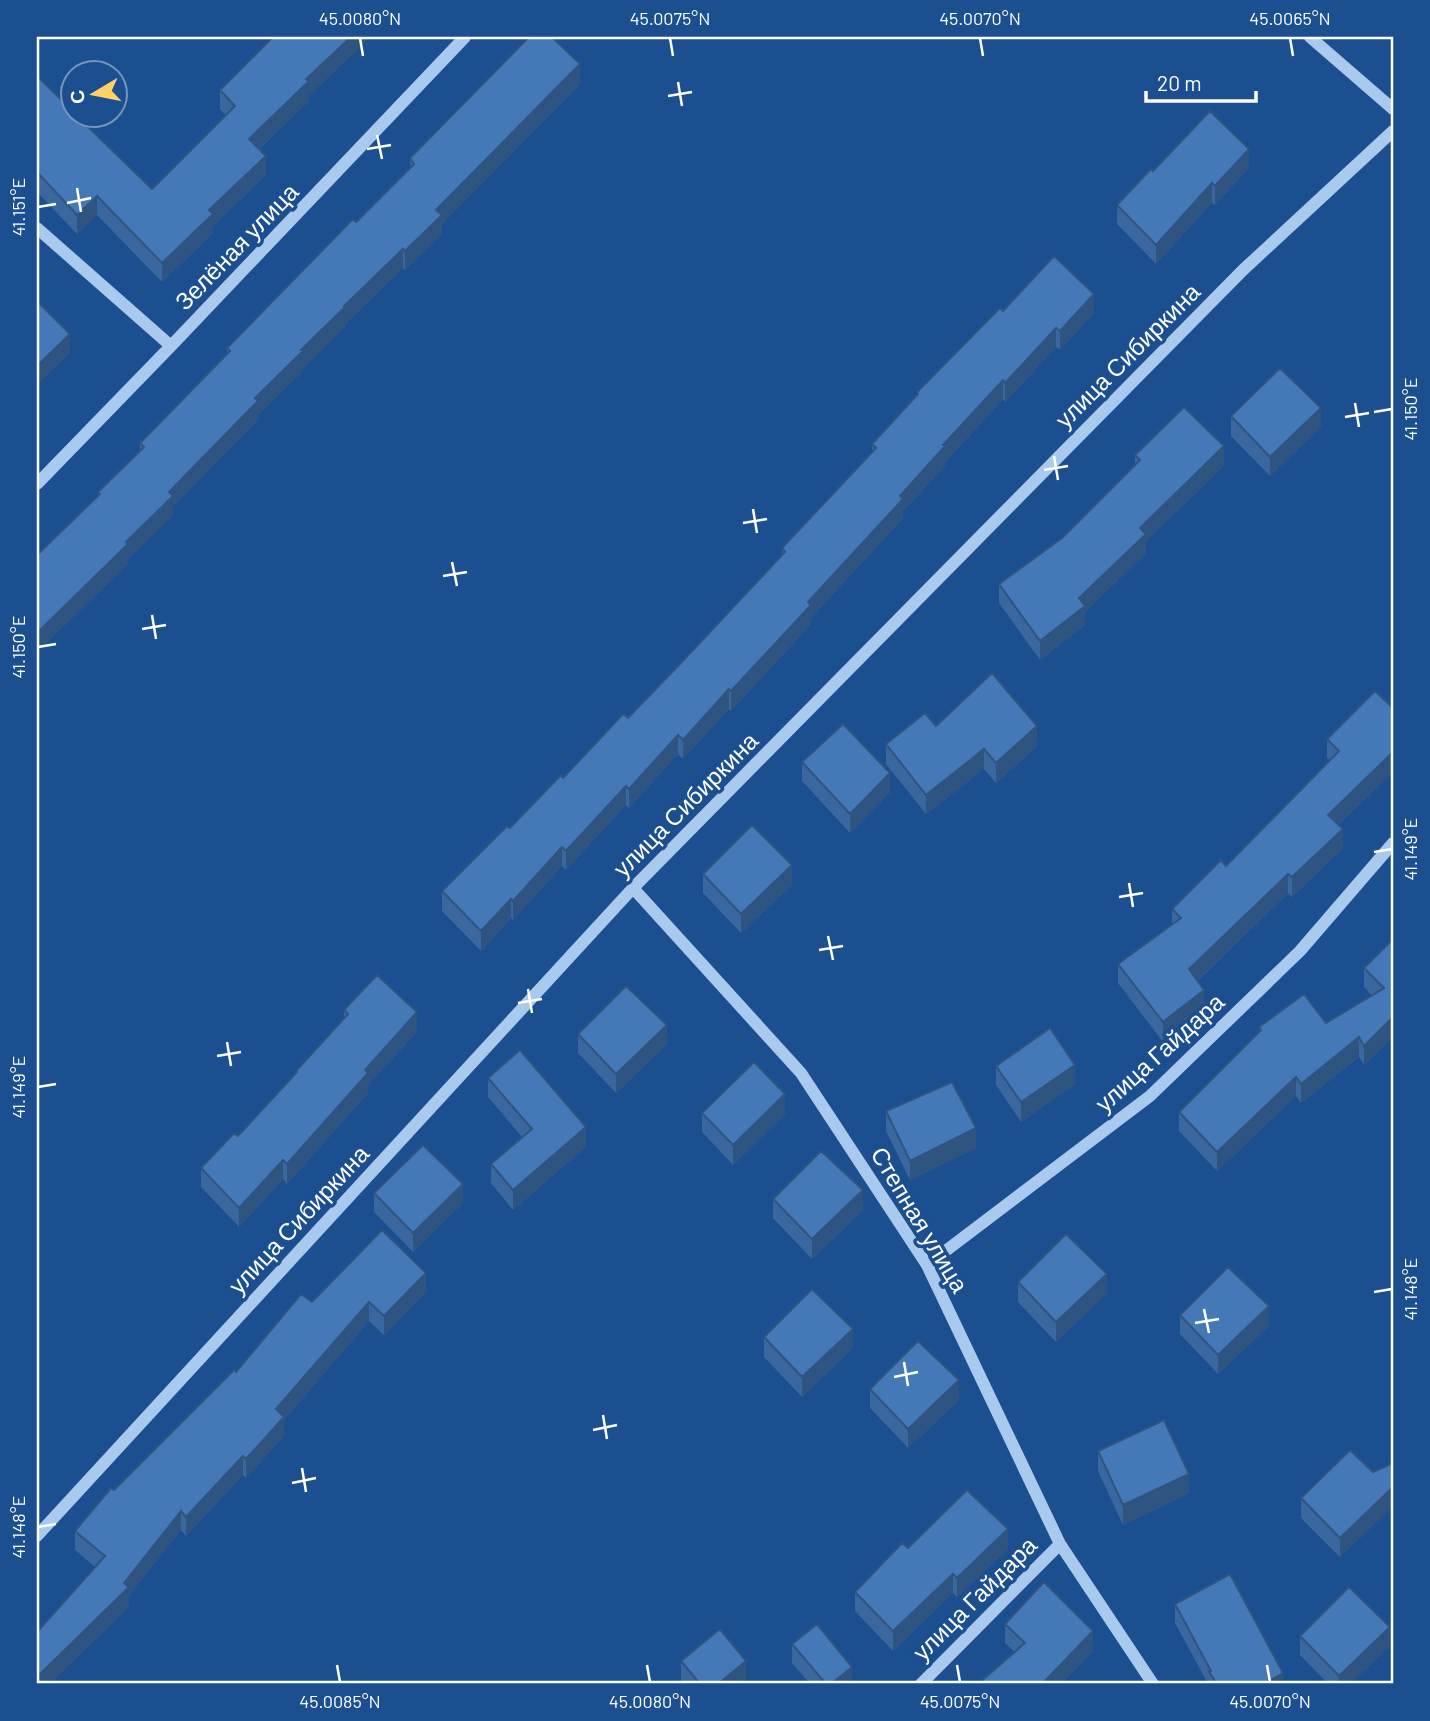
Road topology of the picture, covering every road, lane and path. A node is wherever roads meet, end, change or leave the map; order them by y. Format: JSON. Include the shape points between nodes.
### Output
{"nodes":[{"id":1,"x":465,"y":37,"type":"edge"},
{"id":2,"x":1310,"y":37,"type":"edge"},
{"id":3,"x":1393,"y":109,"type":"edge"},
{"id":4,"x":1393,"y":131,"type":"edge"},
{"id":5,"x":37,"y":228,"type":"edge"},
{"id":6,"x":171,"y":346,"type":"junction"},
{"id":7,"x":37,"y":484,"type":"edge"},
{"id":8,"x":1393,"y":843,"type":"edge"},
{"id":9,"x":633,"y":888,"type":"junction"},
{"id":10,"x":927,"y":1265,"type":"junction"},
{"id":11,"x":37,"y":1536,"type":"edge"},
{"id":12,"x":1060,"y":1544,"type":"junction"},
{"id":13,"x":921,"y":1684,"type":"edge"},
{"id":14,"x":1153,"y":1684,"type":"edge"}],
"edges":[{"from":1,"to":6,"type":"street","name":"Зелёная улица"},
{"from":2,"to":3,"type":"street"},
{"from":4,"to":9,"type":"street","name":"улица Сибиркина","via":[[1243,270]]},
{"from":5,"to":6,"type":"street"},
{"from":6,"to":7,"type":"street","name":"Зелёная улица"},
{"from":8,"to":10,"type":"street","name":"улица Гайдара","via":[[1300,951],[1150,1096]]},
{"from":9,"to":10,"type":"street","name":"Степная улица","via":[[801,1073]]},
{"from":9,"to":11,"type":"street","name":"улица Сибиркина"},
{"from":10,"to":12,"type":"street","name":"Степная улица"},
{"from":12,"to":13,"type":"street","name":"улица Гайдара"},
{"from":12,"to":14,"type":"street","name":"Степная улица"}]}
